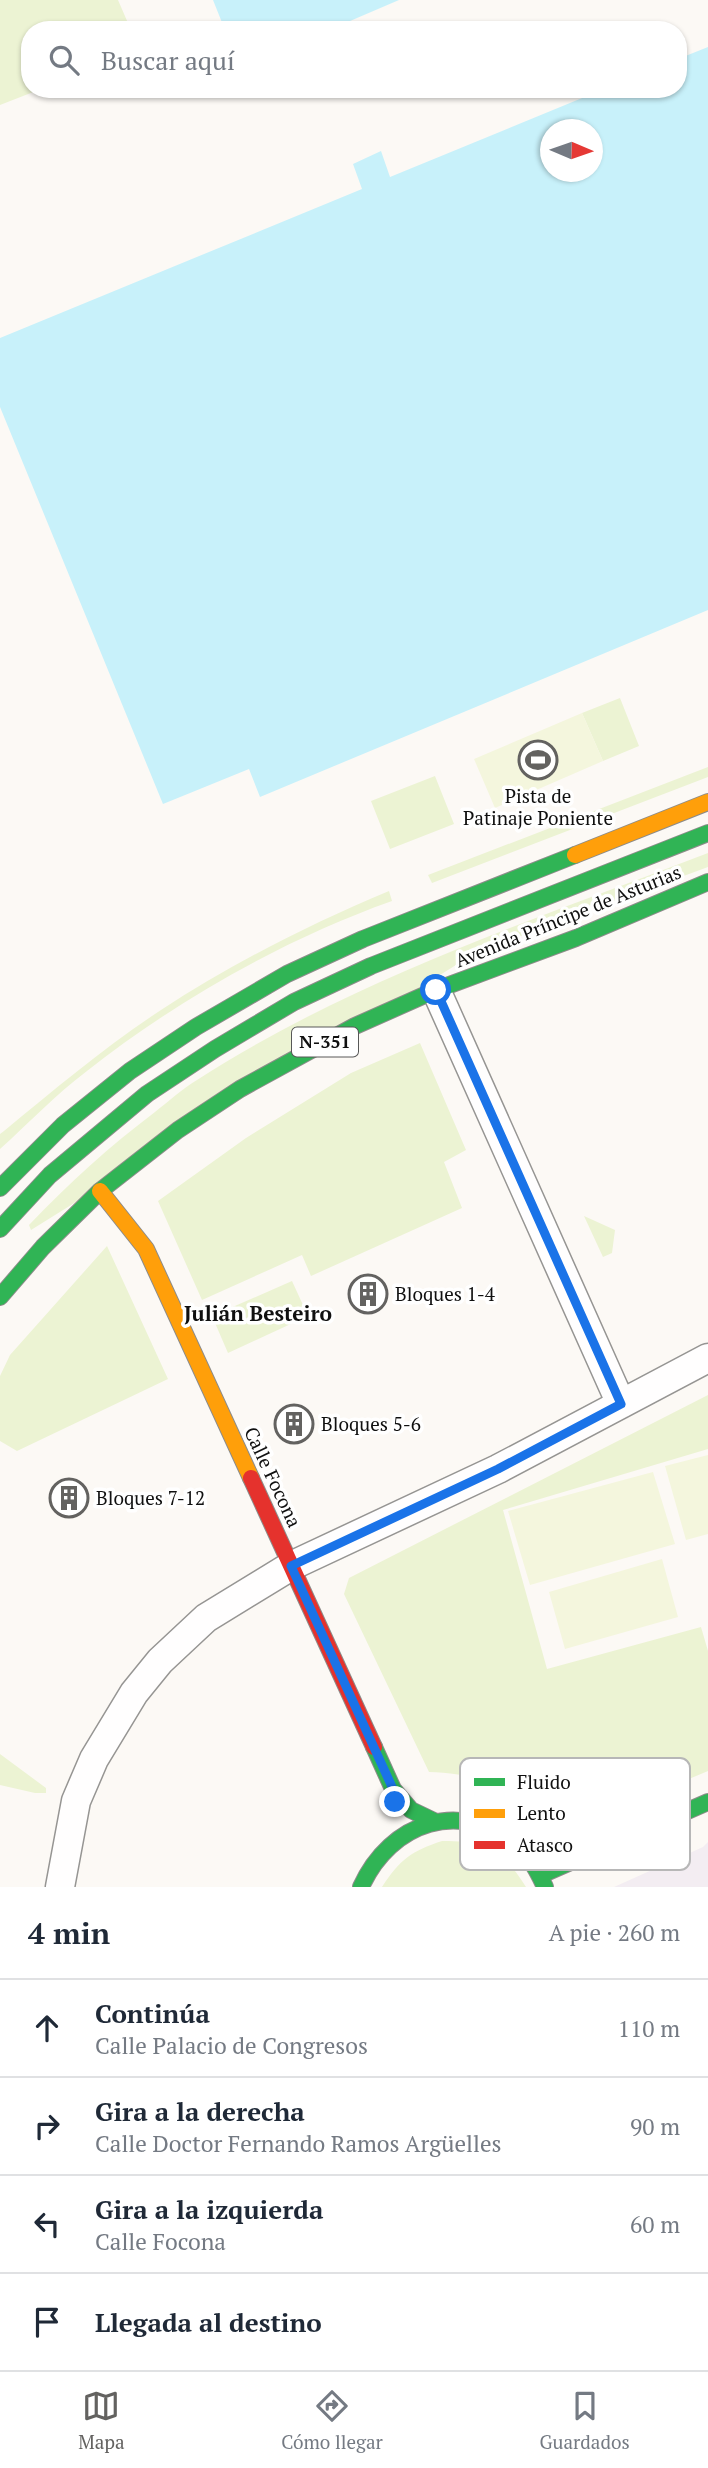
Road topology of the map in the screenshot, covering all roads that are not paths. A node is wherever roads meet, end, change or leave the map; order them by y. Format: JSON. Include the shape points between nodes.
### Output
{"nodes":[{"id":1,"x":708,"y":802,"type":"edge"},
{"id":2,"x":708,"y":833,"type":"edge"},
{"id":3,"x":708,"y":882,"type":"edge"},
{"id":4,"x":436,"y":990,"type":"junction"},
{"id":5,"x":0,"y":1188,"type":"edge"},
{"id":6,"x":100,"y":1191,"type":"junction"},
{"id":7,"x":0,"y":1229,"type":"edge"},
{"id":8,"x":0,"y":1297,"type":"edge"},
{"id":9,"x":708,"y":1358,"type":"edge"},
{"id":10,"x":621,"y":1404,"type":"junction"},
{"id":11,"x":291,"y":1566,"type":"junction"},
{"id":12,"x":393,"y":1789,"type":"junction"},
{"id":13,"x":708,"y":1802,"type":"edge"},
{"id":14,"x":690,"y":1811,"type":"edge"},
{"id":15,"x":436,"y":1822,"type":"junction"},
{"id":16,"x":460,"y":1822,"type":"edge"},
{"id":17,"x":389,"y":1846,"type":"junction"},
{"id":18,"x":566,"y":1870,"type":"edge"},
{"id":19,"x":543,"y":1881,"type":"edge"},
{"id":20,"x":60,"y":1887,"type":"edge"},
{"id":21,"x":361,"y":1887,"type":"edge"}],
"edges":[{"from":1,"to":5,"type":"main road","via":[[363,939],[287,974],[130,1071],[63,1125]]},
{"from":2,"to":7,"type":"main road","name":"Avenida Príncipe de Asturias","number":"N-351","via":[[370,966],[294,1002],[147,1094],[50,1175]]},
{"from":3,"to":4,"type":"main road","name":"Avenida Príncipe de Asturias","number":"N-351"},
{"from":4,"to":6,"type":"main road","name":"Avenida Príncipe de Asturias","number":"N-351","via":[[355,1026],[240,1089]]},
{"from":4,"to":10,"type":"street"},
{"from":6,"to":8,"type":"main road","name":"Avenida Príncipe de Asturias","number":"N-351"},
{"from":6,"to":11,"type":"main road","name":"Calle Focona","via":[[146,1250]]},
{"from":9,"to":10,"type":"street"},
{"from":10,"to":11,"type":"street","via":[[498,1469]]},
{"from":11,"to":12,"type":"main road","name":"Calle Focona"},
{"from":11,"to":20,"type":"street","via":[[206,1618],[134,1693],[93,1759],[76,1801]]},
{"from":12,"to":15,"type":"main road","name":"Calle Focona","via":[[411,1810]]},
{"from":12,"to":17,"type":"main road","name":"Calle Focona","via":[[395,1820]]},
{"from":13,"to":14,"type":"main road"},
{"from":15,"to":16,"type":"main road"},
{"from":15,"to":17,"type":"main road","via":[[416,1828]]},
{"from":17,"to":21,"type":"main road","via":[[374,1861]]},
{"from":18,"to":19,"type":"main road"}]}
